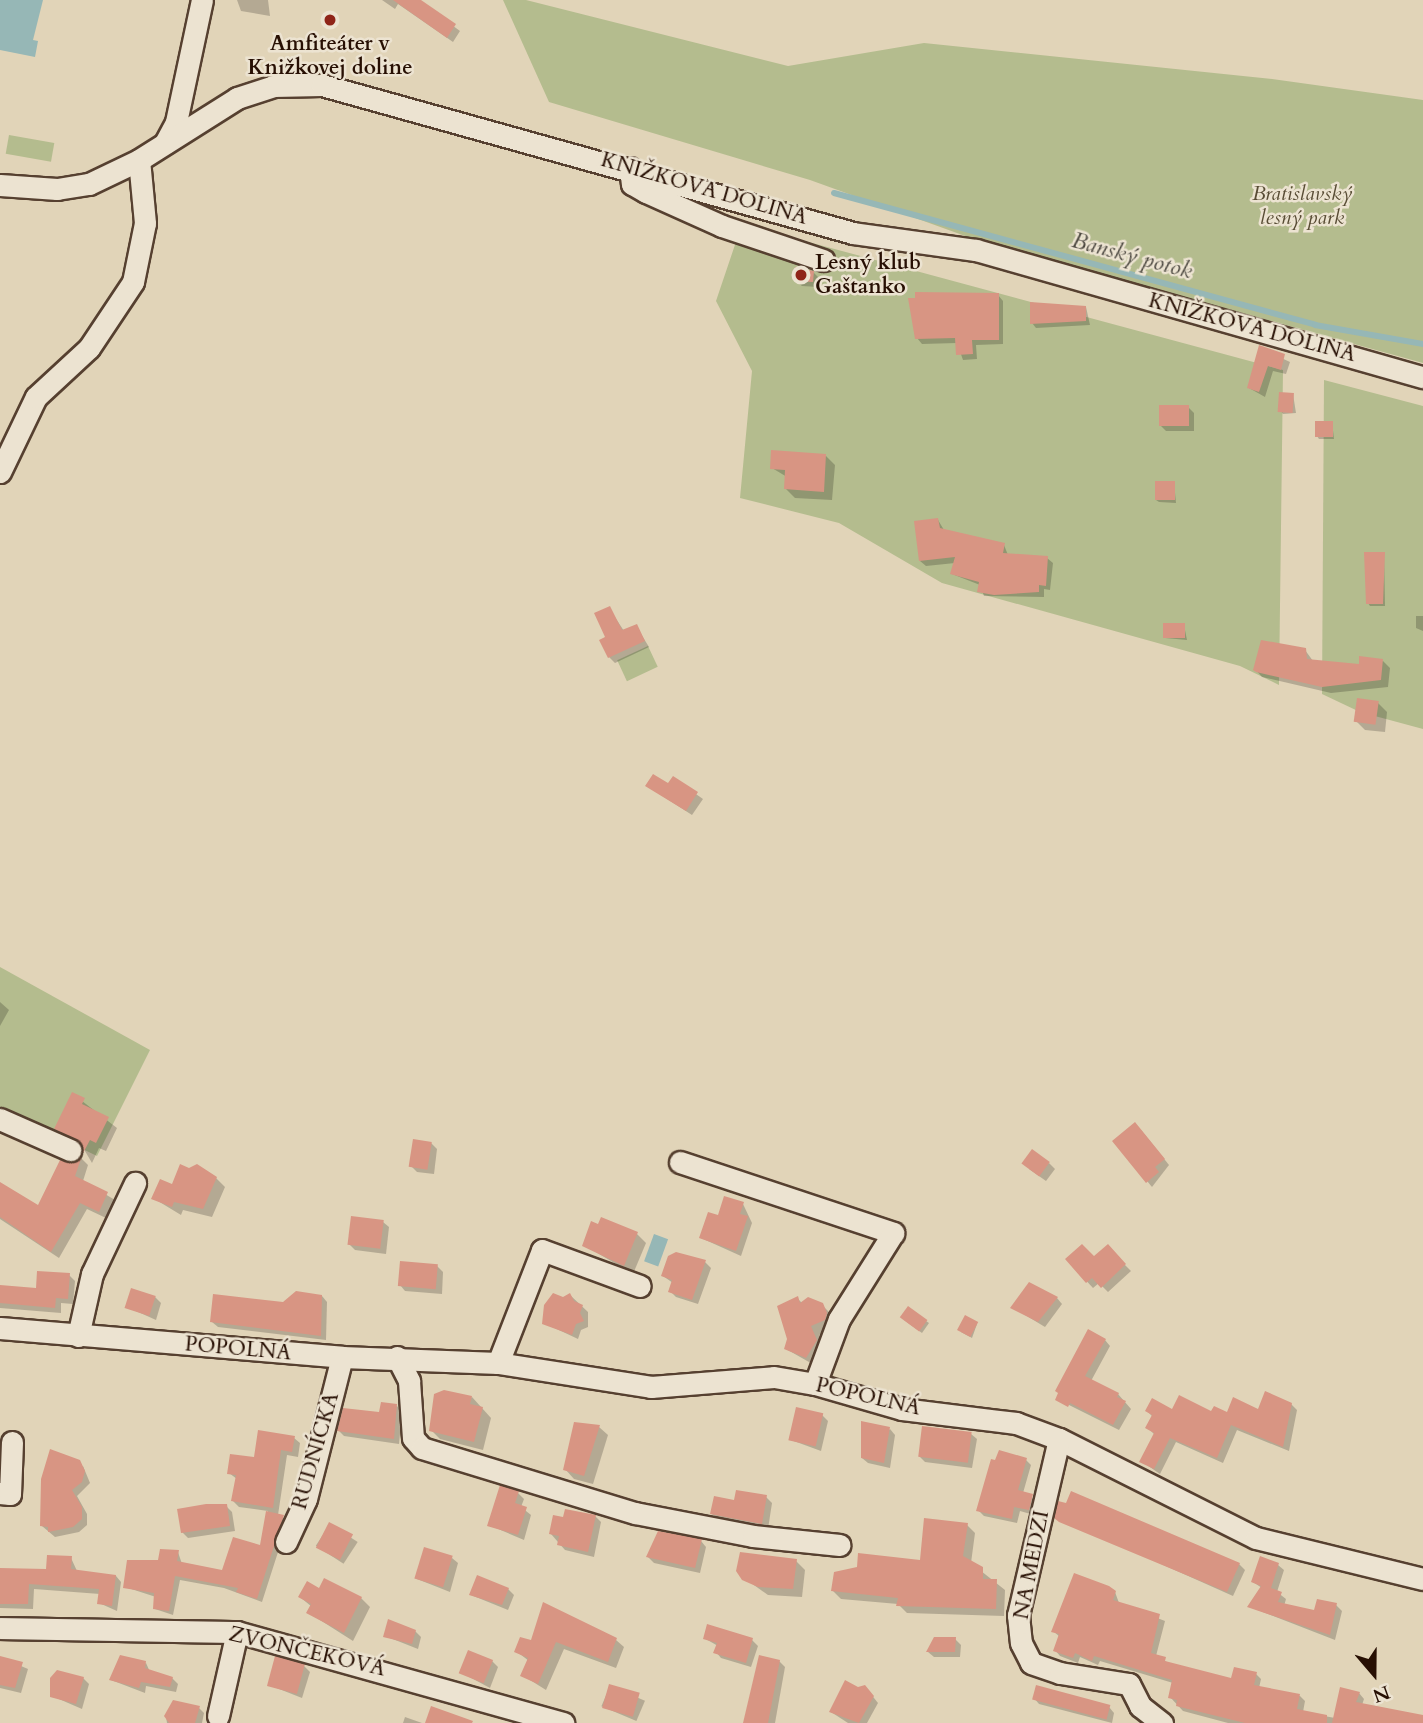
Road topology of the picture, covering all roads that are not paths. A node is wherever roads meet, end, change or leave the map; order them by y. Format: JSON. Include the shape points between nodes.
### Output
{"nodes":[{"id":1,"x":202,"y":0,"type":"edge"},
{"id":2,"x":164,"y":144,"type":"junction"},
{"id":3,"x":139,"y":159,"type":"junction"},
{"id":4,"x":630,"y":168,"type":"junction"},
{"id":5,"x":0,"y":185,"type":"edge"},
{"id":6,"x":823,"y":260,"type":"dead end"},
{"id":7,"x":1423,"y":377,"type":"edge"},
{"id":8,"x":0,"y":472,"type":"edge"},
{"id":9,"x":0,"y":1119,"type":"edge"},
{"id":10,"x":70,"y":1150,"type":"dead end"},
{"id":11,"x":680,"y":1162,"type":"dead end"},
{"id":12,"x":135,"y":1183,"type":"dead end"},
{"id":13,"x":640,"y":1286,"type":"dead end"},
{"id":14,"x":0,"y":1328,"type":"edge"},
{"id":15,"x":78,"y":1336,"type":"junction"},
{"id":16,"x":342,"y":1357,"type":"junction"},
{"id":17,"x":397,"y":1357,"type":"junction"},
{"id":18,"x":498,"y":1363,"type":"junction"},
{"id":19,"x":815,"y":1384,"type":"junction"},
{"id":20,"x":1059,"y":1439,"type":"junction"},
{"id":21,"x":12,"y":1442,"type":"dead end"},
{"id":22,"x":0,"y":1493,"type":"edge"},
{"id":23,"x":286,"y":1542,"type":"dead end"},
{"id":24,"x":840,"y":1545,"type":"dead end"},
{"id":25,"x":1423,"y":1579,"type":"edge"},
{"id":26,"x":0,"y":1628,"type":"edge"},
{"id":27,"x":237,"y":1632,"type":"junction"},
{"id":28,"x":486,"y":1713,"type":"edge"},
{"id":29,"x":218,"y":1716,"type":"dead end"},
{"id":30,"x":564,"y":1723,"type":"edge"},
{"id":31,"x":1162,"y":1723,"type":"edge"}],
"edges":[{"from":1,"to":2,"type":"street","via":[[176,122]]},
{"from":2,"to":3,"type":"street","name":"KNIŽKOVA DOLINA"},
{"from":2,"to":4,"type":"street","name":"KNIŽKOVA DOLINA","via":[[219,107],[254,91],[322,85]]},
{"from":3,"to":5,"type":"street","name":"KNIŽKOVA DOLINA","via":[[89,184],[57,189]]},
{"from":3,"to":8,"type":"street","via":[[145,223],[132,282],[89,348],[36,397]]},
{"from":4,"to":6,"type":"street","via":[[632,184],[646,192],[722,226]]},
{"from":4,"to":7,"type":"street","name":"KNIŽKOVA DOLINA","via":[[853,233],[1007,258]]},
{"from":9,"to":10,"type":"street"},
{"from":11,"to":19,"type":"street","via":[[893,1233],[839,1319]]},
{"from":12,"to":15,"type":"street","via":[[92,1274]]},
{"from":13,"to":18,"type":"street","via":[[542,1250]]},
{"from":14,"to":15,"type":"street","name":"POPOLNÁ"},
{"from":15,"to":16,"type":"street","name":"POPOLNÁ"},
{"from":16,"to":17,"type":"street","name":"POPOLNÁ"},
{"from":16,"to":23,"type":"street","name":"RUDNÍCKA","via":[[306,1499]]},
{"from":17,"to":18,"type":"street","name":"POPOLNÁ"},
{"from":17,"to":24,"type":"street","via":[[409,1381],[413,1438],[422,1448],[635,1513],[752,1536]]},
{"from":18,"to":19,"type":"street","name":"POPOLNÁ","via":[[651,1387],[774,1377]]},
{"from":19,"to":20,"type":"street","name":"POPOLNÁ","via":[[902,1409],[1016,1423]]},
{"from":20,"to":25,"type":"street","name":"POPOLNÁ","via":[[1256,1538]]},
{"from":20,"to":31,"type":"street","name":"NA MEDZI","via":[[1018,1615],[1021,1643],[1031,1663],[1060,1673],[1129,1684],[1140,1706]]},
{"from":21,"to":22,"type":"street","via":[[10,1494]]},
{"from":26,"to":27,"type":"street","name":"ZVONČEKOVÁ"},
{"from":27,"to":28,"type":"street","name":"ZVONČEKOVÁ","via":[[391,1671]]},
{"from":27,"to":29,"type":"street"},
{"from":28,"to":30,"type":"street","name":"ZVONČEKOVÁ"}]}
